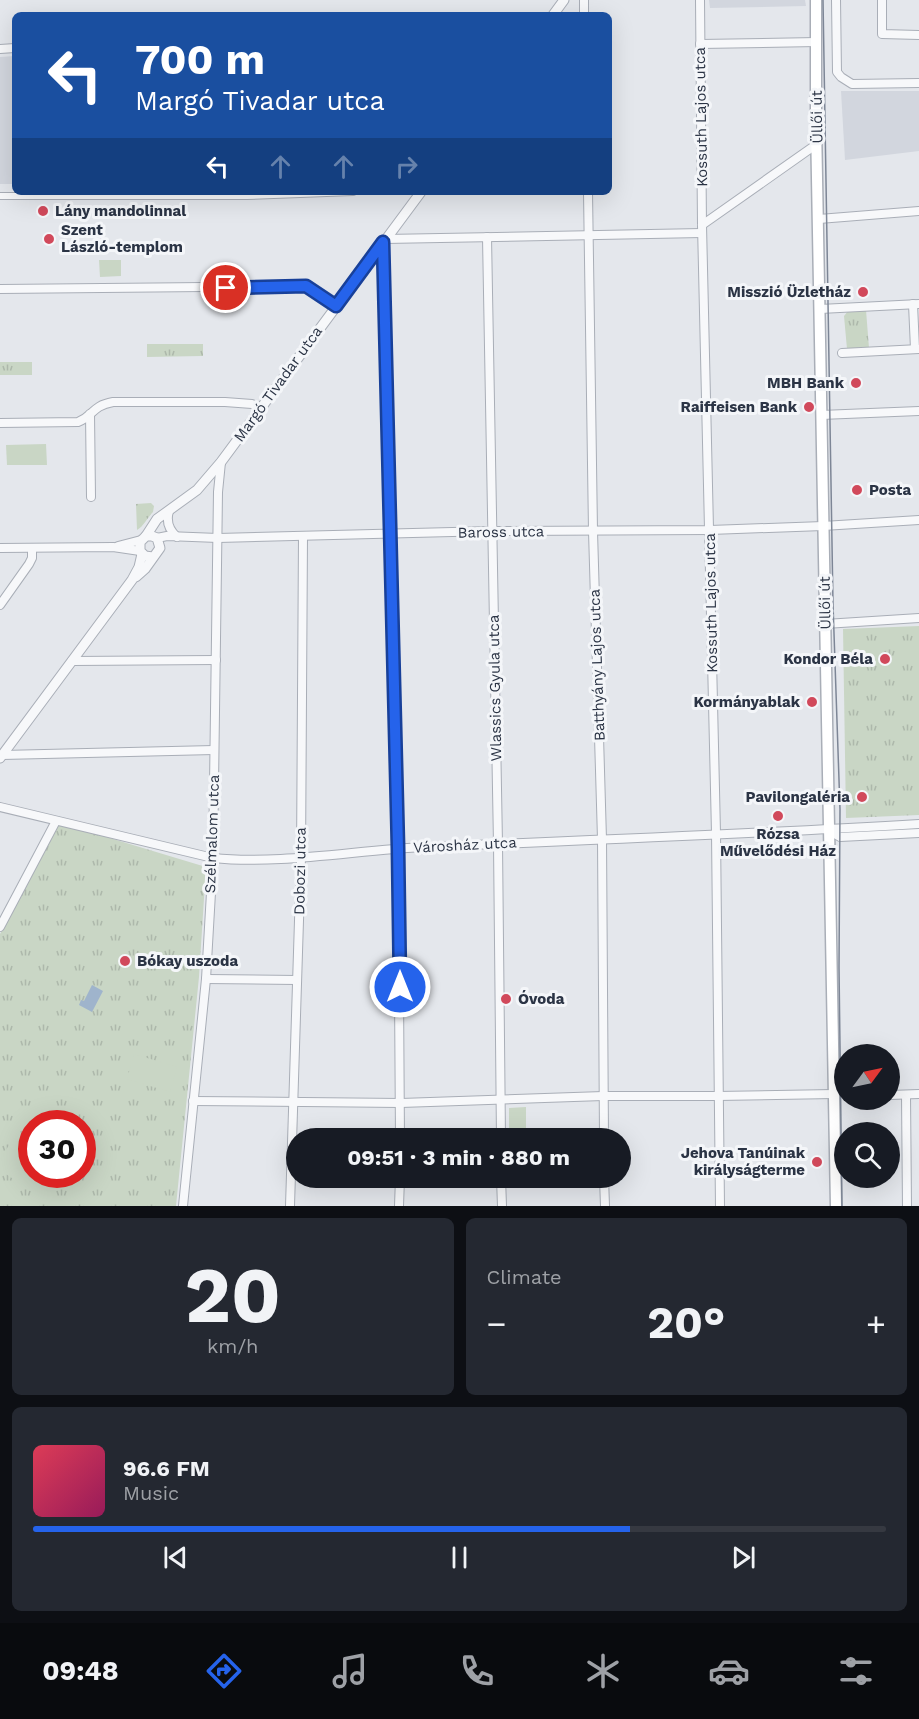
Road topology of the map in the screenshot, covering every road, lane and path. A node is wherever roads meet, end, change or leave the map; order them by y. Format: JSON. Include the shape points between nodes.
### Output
{"nodes":[{"id":1,"x":700,"y":0,"type":"edge"},
{"id":2,"x":816,"y":0,"type":"edge"},
{"id":3,"x":836,"y":0,"type":"edge"},
{"id":4,"x":882,"y":0,"type":"edge"},
{"id":5,"x":919,"y":35,"type":"edge"},
{"id":6,"x":817,"y":42,"type":"junction"},
{"id":7,"x":700,"y":44,"type":"junction"},
{"id":8,"x":919,"y":82,"type":"edge"},
{"id":9,"x":817,"y":144,"type":"junction"},
{"id":10,"x":274,"y":195,"type":"edge"},
{"id":11,"x":419,"y":195,"type":"edge"},
{"id":12,"x":588,"y":195,"type":"edge"},
{"id":13,"x":0,"y":196,"type":"edge"},
{"id":14,"x":919,"y":211,"type":"edge"},
{"id":15,"x":819,"y":219,"type":"junction"},
{"id":16,"x":702,"y":229,"type":"junction"},
{"id":17,"x":588,"y":236,"type":"junction"},
{"id":18,"x":487,"y":237,"type":"junction"},
{"id":19,"x":384,"y":240,"type":"junction"},
{"id":20,"x":0,"y":289,"type":"edge"},
{"id":21,"x":916,"y":304,"type":"edge"},
{"id":22,"x":336,"y":306,"type":"junction"},
{"id":23,"x":820,"y":309,"type":"junction"},
{"id":24,"x":917,"y":349,"type":"edge"},
{"id":25,"x":842,"y":353,"type":"dead end"},
{"id":26,"x":260,"y":408,"type":"junction"},
{"id":27,"x":919,"y":411,"type":"edge"},
{"id":28,"x":90,"y":414,"type":"junction"},
{"id":29,"x":821,"y":415,"type":"junction"},
{"id":30,"x":0,"y":423,"type":"edge"},
{"id":31,"x":221,"y":462,"type":"junction"},
{"id":32,"x":91,"y":497,"type":"dead end"},
{"id":33,"x":169,"y":511,"type":"junction"},
{"id":34,"x":919,"y":520,"type":"edge"},
{"id":35,"x":823,"y":526,"type":"junction"},
{"id":36,"x":710,"y":530,"type":"junction"},
{"id":37,"x":492,"y":531,"type":"junction"},
{"id":38,"x":593,"y":531,"type":"junction"},
{"id":39,"x":390,"y":535,"type":"junction"},
{"id":40,"x":303,"y":537,"type":"junction"},
{"id":41,"x":178,"y":538,"type":"junction"},
{"id":42,"x":218,"y":538,"type":"junction"},
{"id":43,"x":152,"y":540,"type":"junction"},
{"id":44,"x":113,"y":547,"type":"junction"},
{"id":45,"x":0,"y":548,"type":"edge"},
{"id":46,"x":32,"y":548,"type":"junction"},
{"id":47,"x":141,"y":553,"type":"junction"},
{"id":48,"x":153,"y":556,"type":"junction"},
{"id":49,"x":132,"y":580,"type":"junction"},
{"id":50,"x":0,"y":605,"type":"edge"},
{"id":51,"x":919,"y":618,"type":"edge"},
{"id":52,"x":825,"y":624,"type":"junction"},
{"id":53,"x":216,"y":660,"type":"junction"},
{"id":54,"x":72,"y":661,"type":"junction"},
{"id":55,"x":214,"y":750,"type":"junction"},
{"id":56,"x":1,"y":757,"type":"edge"},
{"id":57,"x":0,"y":807,"type":"edge"},
{"id":58,"x":56,"y":821,"type":"junction"},
{"id":59,"x":919,"y":824,"type":"edge"},
{"id":60,"x":828,"y":830,"type":"junction"},
{"id":61,"x":886,"y":830,"type":"junction"},
{"id":62,"x":716,"y":833,"type":"junction"},
{"id":63,"x":919,"y":833,"type":"edge"},
{"id":64,"x":602,"y":839,"type":"junction"},
{"id":65,"x":498,"y":844,"type":"junction"},
{"id":66,"x":398,"y":848,"type":"junction"},
{"id":67,"x":301,"y":857,"type":"junction"},
{"id":68,"x":213,"y":858,"type":"junction"},
{"id":69,"x":0,"y":927,"type":"edge"},
{"id":70,"x":206,"y":979,"type":"junction"},
{"id":71,"x":297,"y":980,"type":"junction"},
{"id":72,"x":834,"y":1094,"type":"joint"},
{"id":73,"x":919,"y":1094,"type":"edge"},
{"id":74,"x":900,"y":1095,"type":"edge"},
{"id":75,"x":906,"y":1095,"type":"junction"},
{"id":76,"x":603,"y":1096,"type":"junction"},
{"id":77,"x":717,"y":1096,"type":"junction"},
{"id":78,"x":500,"y":1098,"type":"junction"},
{"id":79,"x":294,"y":1100,"type":"junction"},
{"id":80,"x":192,"y":1101,"type":"junction"},
{"id":81,"x":401,"y":1103,"type":"junction"},
{"id":82,"x":834,"y":1110,"type":"edge"},
{"id":83,"x":400,"y":1128,"type":"edge"},
{"id":84,"x":501,"y":1128,"type":"edge"},
{"id":85,"x":604,"y":1128,"type":"edge"},
{"id":86,"x":400,"y":1188,"type":"edge"},
{"id":87,"x":501,"y":1188,"type":"edge"},
{"id":88,"x":604,"y":1188,"type":"edge"},
{"id":89,"x":183,"y":1206,"type":"edge"},
{"id":90,"x":290,"y":1206,"type":"edge"},
{"id":91,"x":399,"y":1206,"type":"edge"},
{"id":92,"x":502,"y":1206,"type":"edge"},
{"id":93,"x":605,"y":1206,"type":"edge"},
{"id":94,"x":720,"y":1206,"type":"edge"},
{"id":95,"x":836,"y":1206,"type":"edge"},
{"id":96,"x":907,"y":1206,"type":"edge"}],
"edges":[{"from":1,"to":7,"type":"street","name":"Kossuth Lajos utca"},
{"from":2,"to":6,"type":"main road","name":"Üllői út"},
{"from":3,"to":8,"type":"street","via":[[837,72],[841,77],[852,84]]},
{"from":4,"to":5,"type":"street","via":[[882,34]]},
{"from":6,"to":7,"type":"street"},
{"from":6,"to":9,"type":"main road","name":"Üllői út"},
{"from":7,"to":16,"type":"street","name":"Kossuth Lajos utca"},
{"from":9,"to":15,"type":"main road","name":"Üllői út"},
{"from":9,"to":16,"type":"street"},
{"from":10,"to":13,"type":"street"},
{"from":11,"to":19,"type":"street","name":"Margó Tivadar utca"},
{"from":12,"to":17,"type":"street","name":"Batthyány Lajos utca"},
{"from":14,"to":15,"type":"street"},
{"from":15,"to":23,"type":"main road","name":"Üllői út"},
{"from":16,"to":17,"type":"street"},
{"from":16,"to":36,"type":"street","name":"Kossuth Lajos utca"},
{"from":17,"to":18,"type":"street"},
{"from":17,"to":38,"type":"street","name":"Batthyány Lajos utca"},
{"from":18,"to":19,"type":"street"},
{"from":18,"to":37,"type":"street","name":"Wlassics Gyula utca"},
{"from":19,"to":22,"type":"street","name":"Margó Tivadar utca"},
{"from":19,"to":39,"type":"street"},
{"from":20,"to":22,"type":"street","via":[[306,286]]},
{"from":21,"to":23,"type":"street"},
{"from":21,"to":24,"type":"street"},
{"from":22,"to":26,"type":"street","name":"Margó Tivadar utca"},
{"from":23,"to":29,"type":"main road","name":"Üllői út"},
{"from":24,"to":25,"type":"street"},
{"from":26,"to":28,"type":"street","via":[[225,402],[113,402],[100,405]]},
{"from":26,"to":31,"type":"street","name":"Margó Tivadar utca"},
{"from":27,"to":29,"type":"street"},
{"from":28,"to":30,"type":"street","via":[[78,422]]},
{"from":28,"to":32,"type":"street"},
{"from":29,"to":35,"type":"main road","name":"Üllői út"},
{"from":31,"to":33,"type":"street","name":"Margó Tivadar utca","via":[[197,490]]},
{"from":31,"to":42,"type":"street","name":"Szélmalom utca"},
{"from":33,"to":41,"type":"street","via":[[168,524]]},
{"from":33,"to":43,"type":"street","name":"Margó Tivadar utca"},
{"from":34,"to":35,"type":"street","name":"Baross utca"},
{"from":35,"to":36,"type":"street","name":"Baross utca"},
{"from":35,"to":52,"type":"main road","name":"Üllői út"},
{"from":36,"to":38,"type":"street","name":"Baross utca"},
{"from":36,"to":62,"type":"street","name":"Kossuth Lajos utca"},
{"from":37,"to":38,"type":"street","name":"Baross utca"},
{"from":37,"to":39,"type":"street","name":"Baross utca"},
{"from":37,"to":65,"type":"street","name":"Wlassics Gyula utca"},
{"from":38,"to":64,"type":"street","name":"Batthyány Lajos utca"},
{"from":39,"to":40,"type":"street","name":"Baross utca"},
{"from":39,"to":66,"type":"street"},
{"from":40,"to":42,"type":"street","name":"Baross utca"},
{"from":40,"to":67,"type":"street","name":"Dobozi utca"},
{"from":41,"to":42,"type":"street","name":"Baross utca"},
{"from":41,"to":43,"type":"street","name":"Baross utca"},
{"from":42,"to":53,"type":"street","name":"Szélmalom utca"},
{"from":43,"to":44,"type":"street","name":"Baross utca"},
{"from":43,"to":47,"type":"street","via":[[139,545]]},
{"from":43,"to":48,"type":"street","via":[[158,553]]},
{"from":44,"to":46,"type":"street","name":"Baross utca"},
{"from":44,"to":47,"type":"street","name":"Baross utca"},
{"from":45,"to":46,"type":"street","name":"Baross utca"},
{"from":46,"to":50,"type":"street","via":[[29,564]]},
{"from":47,"to":48,"type":"street"},
{"from":47,"to":49,"type":"street"},
{"from":48,"to":49,"type":"street","via":[[146,570]]},
{"from":49,"to":54,"type":"street"},
{"from":51,"to":52,"type":"street"},
{"from":52,"to":60,"type":"main road","name":"Üllői út"},
{"from":53,"to":54,"type":"street"},
{"from":53,"to":55,"type":"street","name":"Szélmalom utca"},
{"from":54,"to":56,"type":"street"},
{"from":55,"to":56,"type":"street"},
{"from":55,"to":68,"type":"street","name":"Szélmalom utca"},
{"from":57,"to":58,"type":"street","name":"Városház utca"},
{"from":58,"to":68,"type":"street","name":"Városház utca"},
{"from":58,"to":69,"type":"street"},
{"from":59,"to":61,"type":"street"},
{"from":60,"to":61,"type":"street","name":"Városház utca","via":[[840,837]]},
{"from":60,"to":62,"type":"street","name":"Városház utca"},
{"from":60,"to":72,"type":"main road","name":"Üllői út"},
{"from":61,"to":63,"type":"street"},
{"from":62,"to":64,"type":"street","name":"Városház utca"},
{"from":62,"to":77,"type":"street","name":"Kossuth Lajos utca"},
{"from":64,"to":65,"type":"street","name":"Városház utca"},
{"from":64,"to":76,"type":"street","name":"Batthyány Lajos utca"},
{"from":65,"to":66,"type":"street","name":"Városház utca"},
{"from":65,"to":78,"type":"street","name":"Wlassics Gyula utca"},
{"from":66,"to":67,"type":"street","name":"Városház utca"},
{"from":66,"to":81,"type":"street"},
{"from":67,"to":68,"type":"street","name":"Városház utca"},
{"from":67,"to":71,"type":"street","name":"Dobozi utca"},
{"from":68,"to":70,"type":"street","name":"Szélmalom utca"},
{"from":70,"to":71,"type":"street"},
{"from":70,"to":80,"type":"street","name":"Szélmalom utca"},
{"from":71,"to":79,"type":"street","name":"Dobozi utca"},
{"from":72,"to":77,"type":"street"},
{"from":73,"to":75,"type":"street"},
{"from":74,"to":75,"type":"street"},
{"from":75,"to":96,"type":"street"},
{"from":76,"to":77,"type":"street"},
{"from":76,"to":78,"type":"street"},
{"from":76,"to":85,"type":"street","name":"Batthyány Lajos utca"},
{"from":77,"to":94,"type":"street","name":"Kossuth Lajos utca"},
{"from":78,"to":81,"type":"street"},
{"from":78,"to":84,"type":"street","name":"Wlassics Gyula utca"},
{"from":79,"to":80,"type":"street"},
{"from":79,"to":81,"type":"street"},
{"from":79,"to":90,"type":"street","name":"Dobozi utca"},
{"from":80,"to":89,"type":"street","name":"Szélmalom utca"},
{"from":81,"to":83,"type":"street"},
{"from":82,"to":95,"type":"main road","name":"Üllői út"},
{"from":86,"to":91,"type":"street"},
{"from":87,"to":92,"type":"street"},
{"from":88,"to":93,"type":"street"}]}
